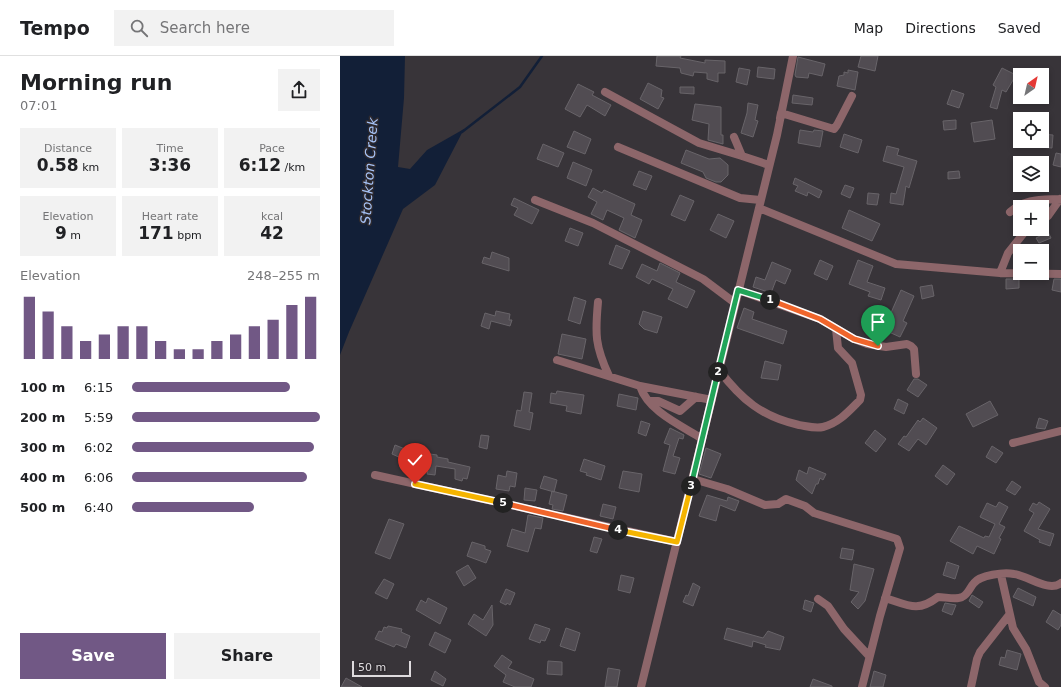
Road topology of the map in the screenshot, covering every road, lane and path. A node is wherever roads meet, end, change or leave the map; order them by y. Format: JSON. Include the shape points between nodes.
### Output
{"nodes":[{"id":1,"x":792,"y":56,"type":"edge"},
{"id":2,"x":605,"y":92,"type":"dead end"},
{"id":3,"x":852,"y":96,"type":"dead end"},
{"id":4,"x":777,"y":135,"type":"junction"},
{"id":5,"x":734,"y":137,"type":"dead end"},
{"id":6,"x":618,"y":147,"type":"dead end"},
{"id":7,"x":742,"y":156,"type":"junction"},
{"id":8,"x":769,"y":165,"type":"junction"},
{"id":9,"x":1060,"y":199,"type":"edge"},
{"id":10,"x":535,"y":200,"type":"dead end"},
{"id":11,"x":760,"y":204,"type":"junction"},
{"id":12,"x":1010,"y":212,"type":"dead end"},
{"id":13,"x":1049,"y":215,"type":"edge"},
{"id":14,"x":1021,"y":236,"type":"edge"},
{"id":15,"x":1000,"y":273,"type":"junction"},
{"id":16,"x":1061,"y":274,"type":"edge"},
{"id":17,"x":738,"y":290,"type":"junction"},
{"id":18,"x":598,"y":302,"type":"dead end"},
{"id":19,"x":735,"y":303,"type":"junction"},
{"id":20,"x":836,"y":329,"type":"junction"},
{"id":21,"x":557,"y":360,"type":"dead end"},
{"id":22,"x":719,"y":370,"type":"junction"},
{"id":23,"x":916,"y":374,"type":"dead end"},
{"id":24,"x":608,"y":376,"type":"junction"},
{"id":25,"x":640,"y":386,"type":"junction"},
{"id":26,"x":696,"y":397,"type":"junction"},
{"id":27,"x":712,"y":400,"type":"junction"},
{"id":28,"x":649,"y":401,"type":"junction"},
{"id":29,"x":1061,"y":431,"type":"edge"},
{"id":30,"x":701,"y":438,"type":"junction"},
{"id":31,"x":1013,"y":443,"type":"dead end"},
{"id":32,"x":375,"y":475,"type":"dead end"},
{"id":33,"x":693,"y":479,"type":"junction"},
{"id":34,"x":677,"y":542,"type":"junction"},
{"id":35,"x":1001,"y":575,"type":"junction"},
{"id":36,"x":1061,"y":583,"type":"edge"},
{"id":37,"x":885,"y":598,"type":"junction"},
{"id":38,"x":818,"y":599,"type":"dead end"},
{"id":39,"x":1009,"y":614,"type":"junction"},
{"id":40,"x":869,"y":656,"type":"junction"},
{"id":41,"x":641,"y":687,"type":"edge"},
{"id":42,"x":862,"y":687,"type":"edge"},
{"id":43,"x":971,"y":687,"type":"edge"},
{"id":44,"x":1045,"y":687,"type":"edge"}],
"edges":[{"from":1,"to":4,"type":"street"},
{"from":2,"to":7,"type":"street","via":[[699,144]]},
{"from":3,"to":4,"type":"street","via":[[835,128],[827,128],[781,114]]},
{"from":4,"to":8,"type":"street"},
{"from":5,"to":7,"type":"street"},
{"from":6,"to":11,"type":"street"},
{"from":7,"to":8,"type":"street"},
{"from":8,"to":11,"type":"street"},
{"from":9,"to":12,"type":"street","via":[[1029,201],[1016,206]]},
{"from":9,"to":13,"type":"street"},
{"from":10,"to":19,"type":"street","via":[[593,223],[702,279]]},
{"from":11,"to":15,"type":"street","via":[[896,264]]},
{"from":11,"to":17,"type":"street"},
{"from":14,"to":15,"type":"street","via":[[1008,253]]},
{"from":15,"to":16,"type":"street"},
{"from":17,"to":19,"type":"street"},
{"from":17,"to":20,"type":"street","via":[[801,311]]},
{"from":18,"to":24,"type":"street","via":[[596,340]]},
{"from":19,"to":22,"type":"street"},
{"from":20,"to":22,"type":"street","via":[[838,348],[852,363],[861,396],[840,420],[822,428],[788,423],[763,413],[738,393]]},
{"from":20,"to":23,"type":"street","via":[[867,344],[886,347],[907,344],[912,346]]},
{"from":21,"to":24,"type":"street"},
{"from":22,"to":27,"type":"street"},
{"from":24,"to":25,"type":"street"},
{"from":25,"to":26,"type":"street"},
{"from":25,"to":28,"type":"street"},
{"from":26,"to":27,"type":"street"},
{"from":26,"to":28,"type":"street","via":[[680,411],[658,401]]},
{"from":27,"to":30,"type":"street"},
{"from":28,"to":30,"type":"street"},
{"from":29,"to":31,"type":"street"},
{"from":30,"to":33,"type":"street"},
{"from":32,"to":34,"type":"street"},
{"from":33,"to":34,"type":"street"},
{"from":33,"to":37,"type":"street","via":[[727,489],[765,505],[778,504],[786,499],[814,513],[897,539],[900,548]]},
{"from":34,"to":41,"type":"street"},
{"from":35,"to":36,"type":"street","via":[[1014,574],[1049,586]]},
{"from":35,"to":37,"type":"street","via":[[983,576],[975,581],[961,598],[938,597],[919,608]]},
{"from":35,"to":39,"type":"street"},
{"from":37,"to":40,"type":"street"},
{"from":38,"to":40,"type":"street","via":[[828,606],[844,629]]},
{"from":39,"to":43,"type":"street","via":[[976,659]]},
{"from":39,"to":44,"type":"street","via":[[1039,682]]},
{"from":40,"to":42,"type":"street"}]}
